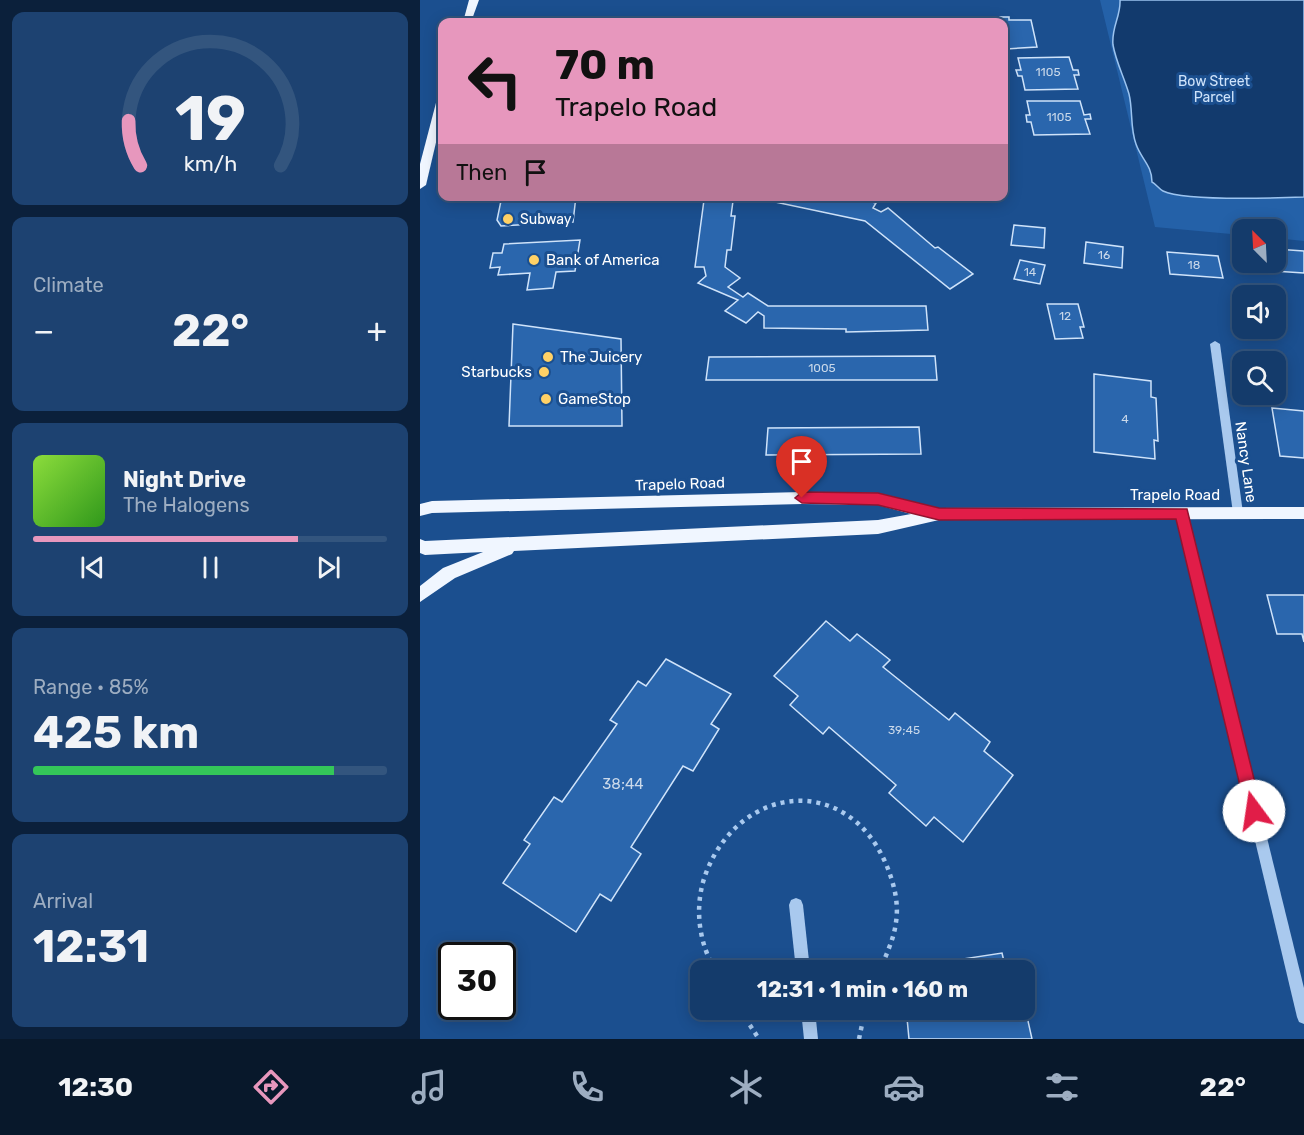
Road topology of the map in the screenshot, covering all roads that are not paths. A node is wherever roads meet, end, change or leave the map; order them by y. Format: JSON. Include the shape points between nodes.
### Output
{"nodes":[{"id":1,"x":474,"y":0,"type":"edge"},
{"id":2,"x":468,"y":18,"type":"edge"},
{"id":3,"x":438,"y":115,"type":"edge"},
{"id":4,"x":420,"y":185,"type":"edge"},
{"id":5,"x":1215,"y":344,"type":"dead end"},
{"id":6,"x":420,"y":510,"type":"edge"},
{"id":7,"x":1182,"y":513,"type":"junction"},
{"id":8,"x":1238,"y":513,"type":"junction"},
{"id":9,"x":1304,"y":513,"type":"edge"},
{"id":10,"x":939,"y":514,"type":"junction"},
{"id":11,"x":540,"y":541,"type":"junction"},
{"id":12,"x":420,"y":546,"type":"edge"},
{"id":13,"x":420,"y":595,"type":"edge"},
{"id":14,"x":796,"y":905,"type":"dead end"},
{"id":15,"x":802,"y":960,"type":"edge"},
{"id":16,"x":1304,"y":1017,"type":"edge"},
{"id":17,"x":809,"y":1020,"type":"edge"},
{"id":18,"x":811,"y":1039,"type":"edge"}],
"edges":[{"from":1,"to":2,"type":"main road"},
{"from":3,"to":4,"type":"main road"},
{"from":5,"to":8,"type":"street","name":"Nancy Lane"},
{"from":6,"to":10,"type":"main road","name":"Trapelo Road","via":[[802,498],[878,499]]},
{"from":7,"to":8,"type":"main road","name":"Trapelo Road"},
{"from":7,"to":10,"type":"main road","name":"Trapelo Road"},
{"from":7,"to":16,"type":"street"},
{"from":8,"to":9,"type":"main road","name":"Trapelo Road"},
{"from":10,"to":11,"type":"main road","name":"Trapelo Road","via":[[878,527]]},
{"from":11,"to":12,"type":"main road","name":"Trapelo Road"},
{"from":11,"to":13,"type":"main road","via":[[476,560],[449,573]]},
{"from":14,"to":15,"type":"street"},
{"from":17,"to":18,"type":"street"}]}
